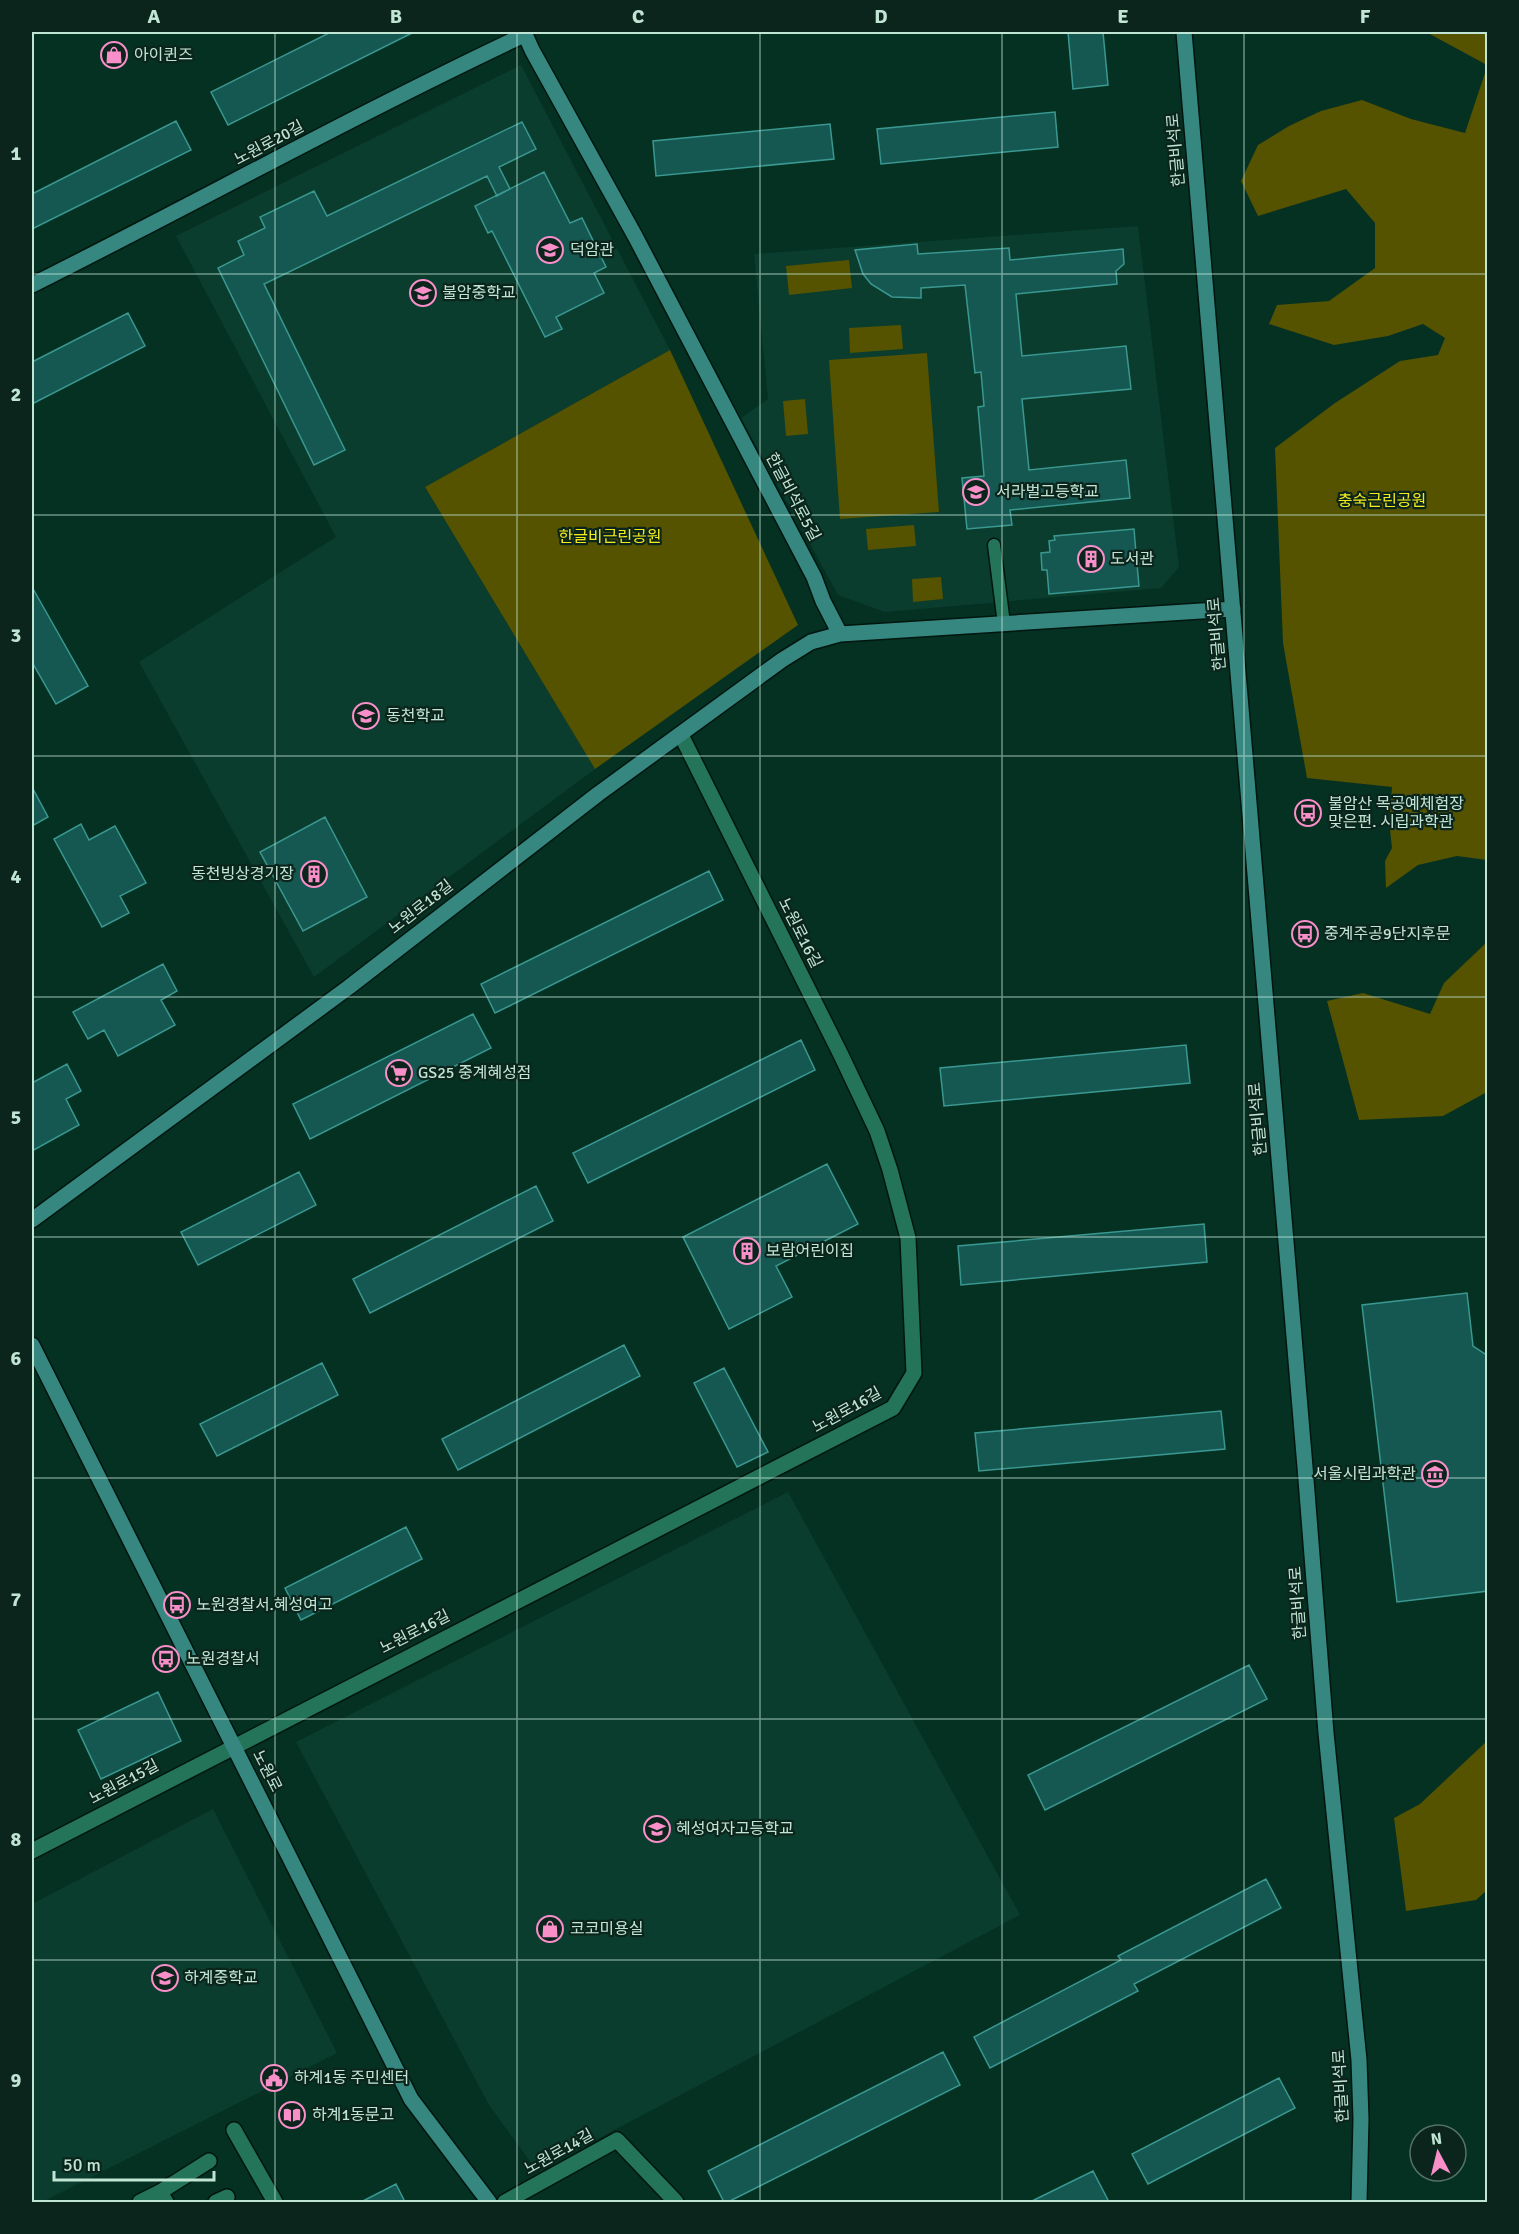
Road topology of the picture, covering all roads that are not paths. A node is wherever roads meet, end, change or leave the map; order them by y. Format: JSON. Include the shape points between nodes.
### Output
{"nodes":[{"id":1,"x":1184,"y":32,"type":"edge"},
{"id":2,"x":524,"y":33,"type":"edge"},
{"id":3,"x":32,"y":285,"type":"edge"},
{"id":4,"x":994,"y":545,"type":"dead end"},
{"id":5,"x":1233,"y":609,"type":"junction"},
{"id":6,"x":1004,"y":624,"type":"junction"},
{"id":7,"x":840,"y":634,"type":"junction"},
{"id":8,"x":681,"y":735,"type":"junction"},
{"id":9,"x":32,"y":1220,"type":"edge"},
{"id":10,"x":32,"y":1345,"type":"edge"},
{"id":11,"x":234,"y":1745,"type":"junction"},
{"id":12,"x":32,"y":1851,"type":"edge"},
{"id":13,"x":234,"y":2130,"type":"dead end"},
{"id":14,"x":209,"y":2161,"type":"dead end"},
{"id":15,"x":163,"y":2197,"type":"edge"},
{"id":16,"x":140,"y":2202,"type":"edge"},
{"id":17,"x":275,"y":2202,"type":"edge"},
{"id":18,"x":489,"y":2202,"type":"edge"},
{"id":19,"x":505,"y":2202,"type":"edge"},
{"id":20,"x":676,"y":2202,"type":"edge"},
{"id":21,"x":1359,"y":2202,"type":"edge"}],
"edges":[{"from":1,"to":5,"type":"main road","name":"한글비석로"},
{"from":2,"to":3,"type":"main road","name":"노원로20길"},
{"from":2,"to":7,"type":"main road","name":"한글비석로5길","via":[[814,577]]},
{"from":4,"to":6,"type":"lane"},
{"from":5,"to":6,"type":"main road"},
{"from":5,"to":21,"type":"main road","name":"한글비석로","via":[[1326,1733],[1359,2060]]},
{"from":6,"to":7,"type":"main road"},
{"from":7,"to":8,"type":"main road","name":"노원로18길","via":[[811,642],[782,660]]},
{"from":8,"to":9,"type":"main road","name":"노원로18길","via":[[598,794],[349,987]]},
{"from":8,"to":11,"type":"street","name":"노원로16길","via":[[877,1131],[908,1238],[914,1373],[893,1408]]},
{"from":10,"to":11,"type":"main road","name":"노원로"},
{"from":11,"to":12,"type":"street","name":"노원로15길"},
{"from":11,"to":18,"type":"main road","name":"노원로","via":[[411,2099]]},
{"from":13,"to":17,"type":"street"},
{"from":14,"to":15,"type":"street"},
{"from":15,"to":16,"type":"street"},
{"from":19,"to":20,"type":"street","name":"노원로14길","via":[[617,2140]]}]}
